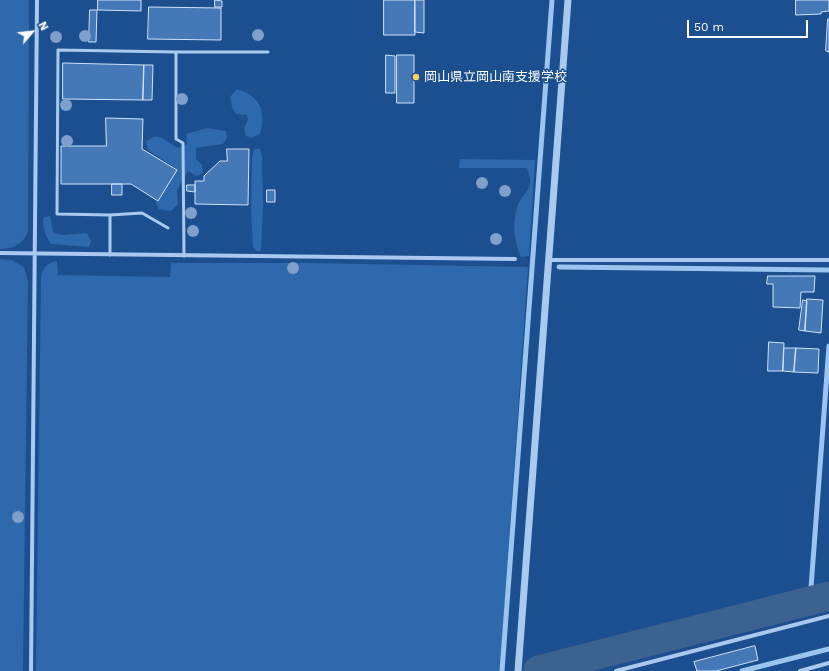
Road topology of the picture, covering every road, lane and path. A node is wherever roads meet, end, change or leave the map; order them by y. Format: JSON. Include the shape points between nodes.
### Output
{"nodes":[{"id":1,"x":37,"y":0,"type":"edge"},
{"id":2,"x":568,"y":0,"type":"edge"},
{"id":3,"x":176,"y":52,"type":"junction"},
{"id":4,"x":268,"y":52,"type":"dead end"},
{"id":5,"x":110,"y":215,"type":"junction"},
{"id":6,"x":168,"y":228,"type":"dead end"},
{"id":7,"x":0,"y":253,"type":"edge"},
{"id":8,"x":34,"y":254,"type":"junction"},
{"id":9,"x":110,"y":255,"type":"junction"},
{"id":10,"x":184,"y":256,"type":"junction"},
{"id":11,"x":515,"y":259,"type":"dead end"},
{"id":12,"x":549,"y":260,"type":"junction"},
{"id":13,"x":829,"y":260,"type":"edge"},
{"id":14,"x":829,"y":616,"type":"edge"},
{"id":15,"x":829,"y":663,"type":"edge"},
{"id":16,"x":31,"y":671,"type":"edge"},
{"id":17,"x":518,"y":671,"type":"edge"},
{"id":18,"x":616,"y":671,"type":"edge"},
{"id":19,"x":800,"y":671,"type":"edge"}],
"edges":[{"from":1,"to":8,"type":"street"},
{"from":2,"to":12,"type":"street"},
{"from":3,"to":4,"type":"lane"},
{"from":3,"to":5,"type":"lane","via":[[58,50],[57,214]]},
{"from":3,"to":10,"type":"lane","via":[[176,139],[183,143]]},
{"from":5,"to":6,"type":"lane","via":[[142,213]]},
{"from":5,"to":9,"type":"lane"},
{"from":7,"to":8,"type":"street"},
{"from":8,"to":9,"type":"street"},
{"from":8,"to":16,"type":"street"},
{"from":9,"to":10,"type":"street"},
{"from":10,"to":11,"type":"street"},
{"from":12,"to":13,"type":"street"},
{"from":12,"to":17,"type":"street"},
{"from":14,"to":18,"type":"street"},
{"from":15,"to":19,"type":"street"}]}
